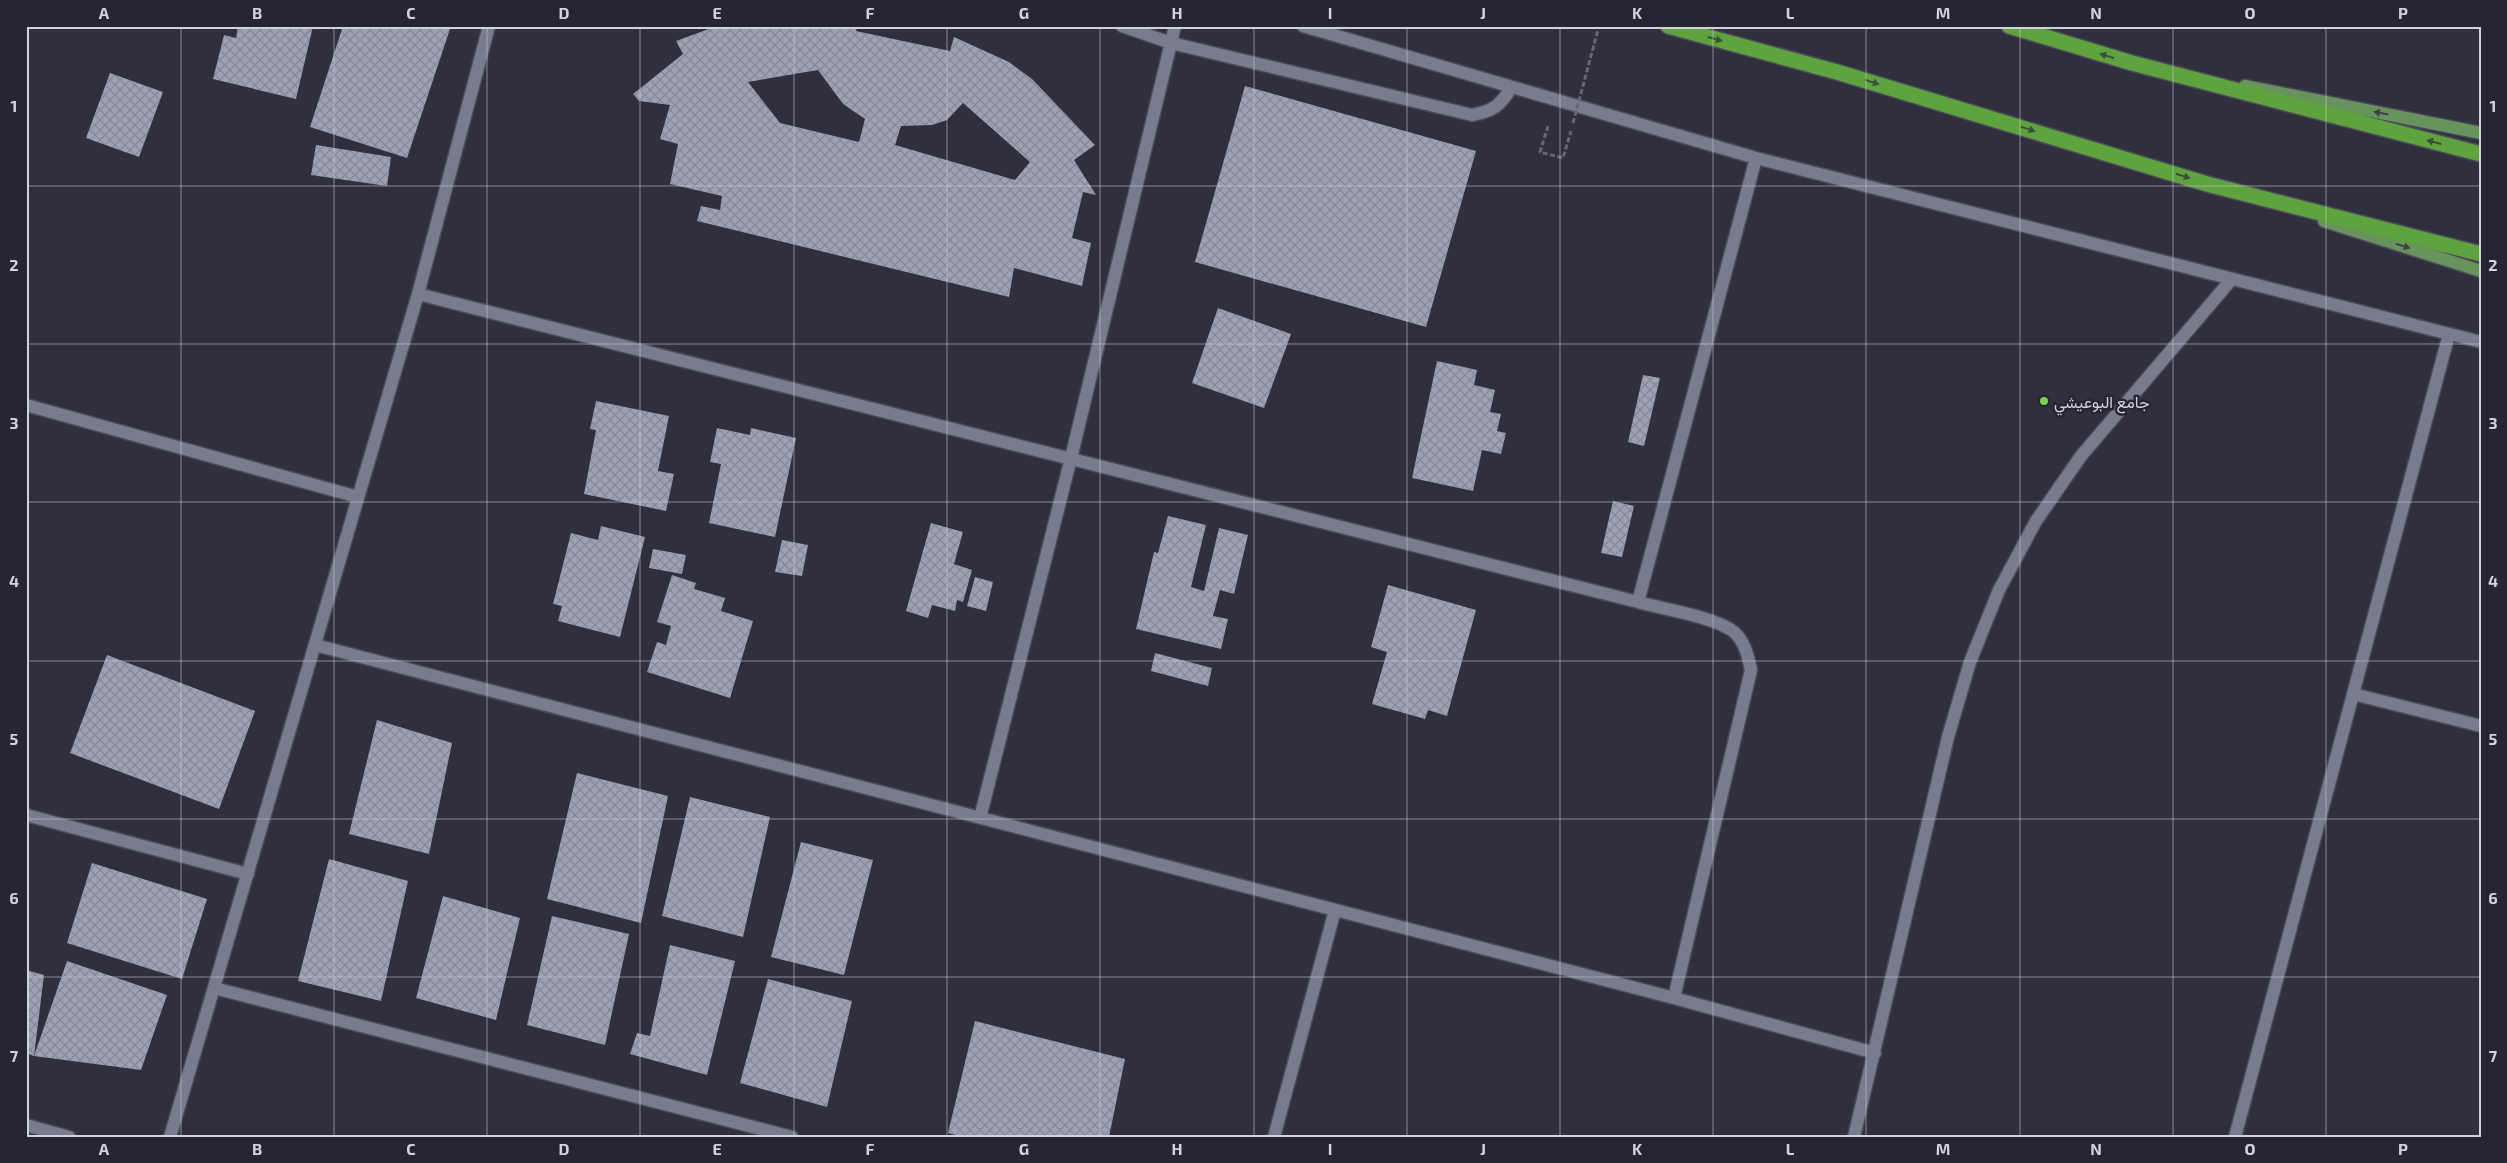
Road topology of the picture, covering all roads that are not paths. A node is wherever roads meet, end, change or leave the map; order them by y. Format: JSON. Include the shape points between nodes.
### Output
{"nodes":[{"id":1,"x":489,"y":26,"type":"edge"},
{"id":2,"x":1122,"y":26,"type":"edge"},
{"id":3,"x":1175,"y":26,"type":"edge"},
{"id":4,"x":1303,"y":26,"type":"edge"},
{"id":5,"x":1668,"y":26,"type":"edge"},
{"id":6,"x":2009,"y":26,"type":"edge"},
{"id":7,"x":1172,"y":42,"type":"junction"},
{"id":8,"x":2132,"y":63,"type":"junction"},
{"id":9,"x":1511,"y":88,"type":"junction"},
{"id":10,"x":2481,"y":133,"type":"edge"},
{"id":11,"x":2481,"y":154,"type":"edge"},
{"id":12,"x":1756,"y":158,"type":"junction"},
{"id":13,"x":2207,"y":184,"type":"junction"},
{"id":14,"x":2481,"y":254,"type":"edge"},
{"id":15,"x":2481,"y":270,"type":"edge"},
{"id":16,"x":2231,"y":280,"type":"junction"},
{"id":17,"x":418,"y":294,"type":"junction"},
{"id":18,"x":2449,"y":334,"type":"junction"},
{"id":19,"x":2481,"y":342,"type":"edge"},
{"id":20,"x":26,"y":405,"type":"edge"},
{"id":21,"x":1071,"y":458,"type":"junction"},
{"id":22,"x":358,"y":497,"type":"junction"},
{"id":23,"x":1638,"y":602,"type":"junction"},
{"id":24,"x":315,"y":645,"type":"junction"},
{"id":25,"x":2353,"y":694,"type":"junction"},
{"id":26,"x":2481,"y":726,"type":"edge"},
{"id":27,"x":26,"y":815,"type":"edge"},
{"id":28,"x":980,"y":818,"type":"junction"},
{"id":29,"x":248,"y":874,"type":"junction"},
{"id":30,"x":1335,"y":910,"type":"junction"},
{"id":31,"x":214,"y":988,"type":"junction"},
{"id":32,"x":1674,"y":998,"type":"junction"},
{"id":33,"x":1875,"y":1053,"type":"junction"},
{"id":34,"x":26,"y":1125,"type":"edge"},
{"id":35,"x":68,"y":1137,"type":"edge"},
{"id":36,"x":170,"y":1137,"type":"edge"},
{"id":37,"x":792,"y":1137,"type":"edge"},
{"id":38,"x":1274,"y":1137,"type":"edge"},
{"id":39,"x":1854,"y":1137,"type":"edge"},
{"id":40,"x":2235,"y":1137,"type":"edge"}],
"edges":[{"from":1,"to":17,"type":"street"},
{"from":2,"to":7,"type":"street"},
{"from":3,"to":7,"type":"street"},
{"from":4,"to":9,"type":"street"},
{"from":5,"to":13,"type":"highway","one_way":true,"via":[[1837,72]]},
{"from":8,"to":6,"type":"highway","one_way":true},
{"from":7,"to":9,"type":"street","via":[[1472,115],[1488,112],[1502,102]]},
{"from":7,"to":21,"type":"street"},
{"from":10,"to":8,"type":"main road","one_way":true},
{"from":11,"to":8,"type":"highway","one_way":true},
{"from":9,"to":12,"type":"street"},
{"from":12,"to":16,"type":"street"},
{"from":12,"to":23,"type":"street"},
{"from":13,"to":14,"type":"highway"},
{"from":13,"to":15,"type":"main road","one_way":true},
{"from":16,"to":18,"type":"street"},
{"from":16,"to":33,"type":"street","via":[[2081,456],[2036,521],[1999,590],[1970,662],[1948,737]]},
{"from":17,"to":21,"type":"street"},
{"from":17,"to":22,"type":"street"},
{"from":18,"to":19,"type":"street"},
{"from":18,"to":25,"type":"street"},
{"from":20,"to":22,"type":"street"},
{"from":21,"to":23,"type":"street"},
{"from":21,"to":28,"type":"street"},
{"from":22,"to":24,"type":"street"},
{"from":23,"to":32,"type":"street","via":[[1714,622],[1734,632],[1746,649],[1751,670]]},
{"from":24,"to":28,"type":"street"},
{"from":24,"to":29,"type":"street"},
{"from":25,"to":26,"type":"street"},
{"from":25,"to":40,"type":"street"},
{"from":27,"to":29,"type":"street"},
{"from":28,"to":30,"type":"street"},
{"from":29,"to":31,"type":"street"},
{"from":30,"to":32,"type":"street"},
{"from":30,"to":38,"type":"street"},
{"from":31,"to":36,"type":"street"},
{"from":31,"to":37,"type":"street"},
{"from":32,"to":33,"type":"street"},
{"from":33,"to":39,"type":"street"},
{"from":34,"to":35,"type":"street"}]}
